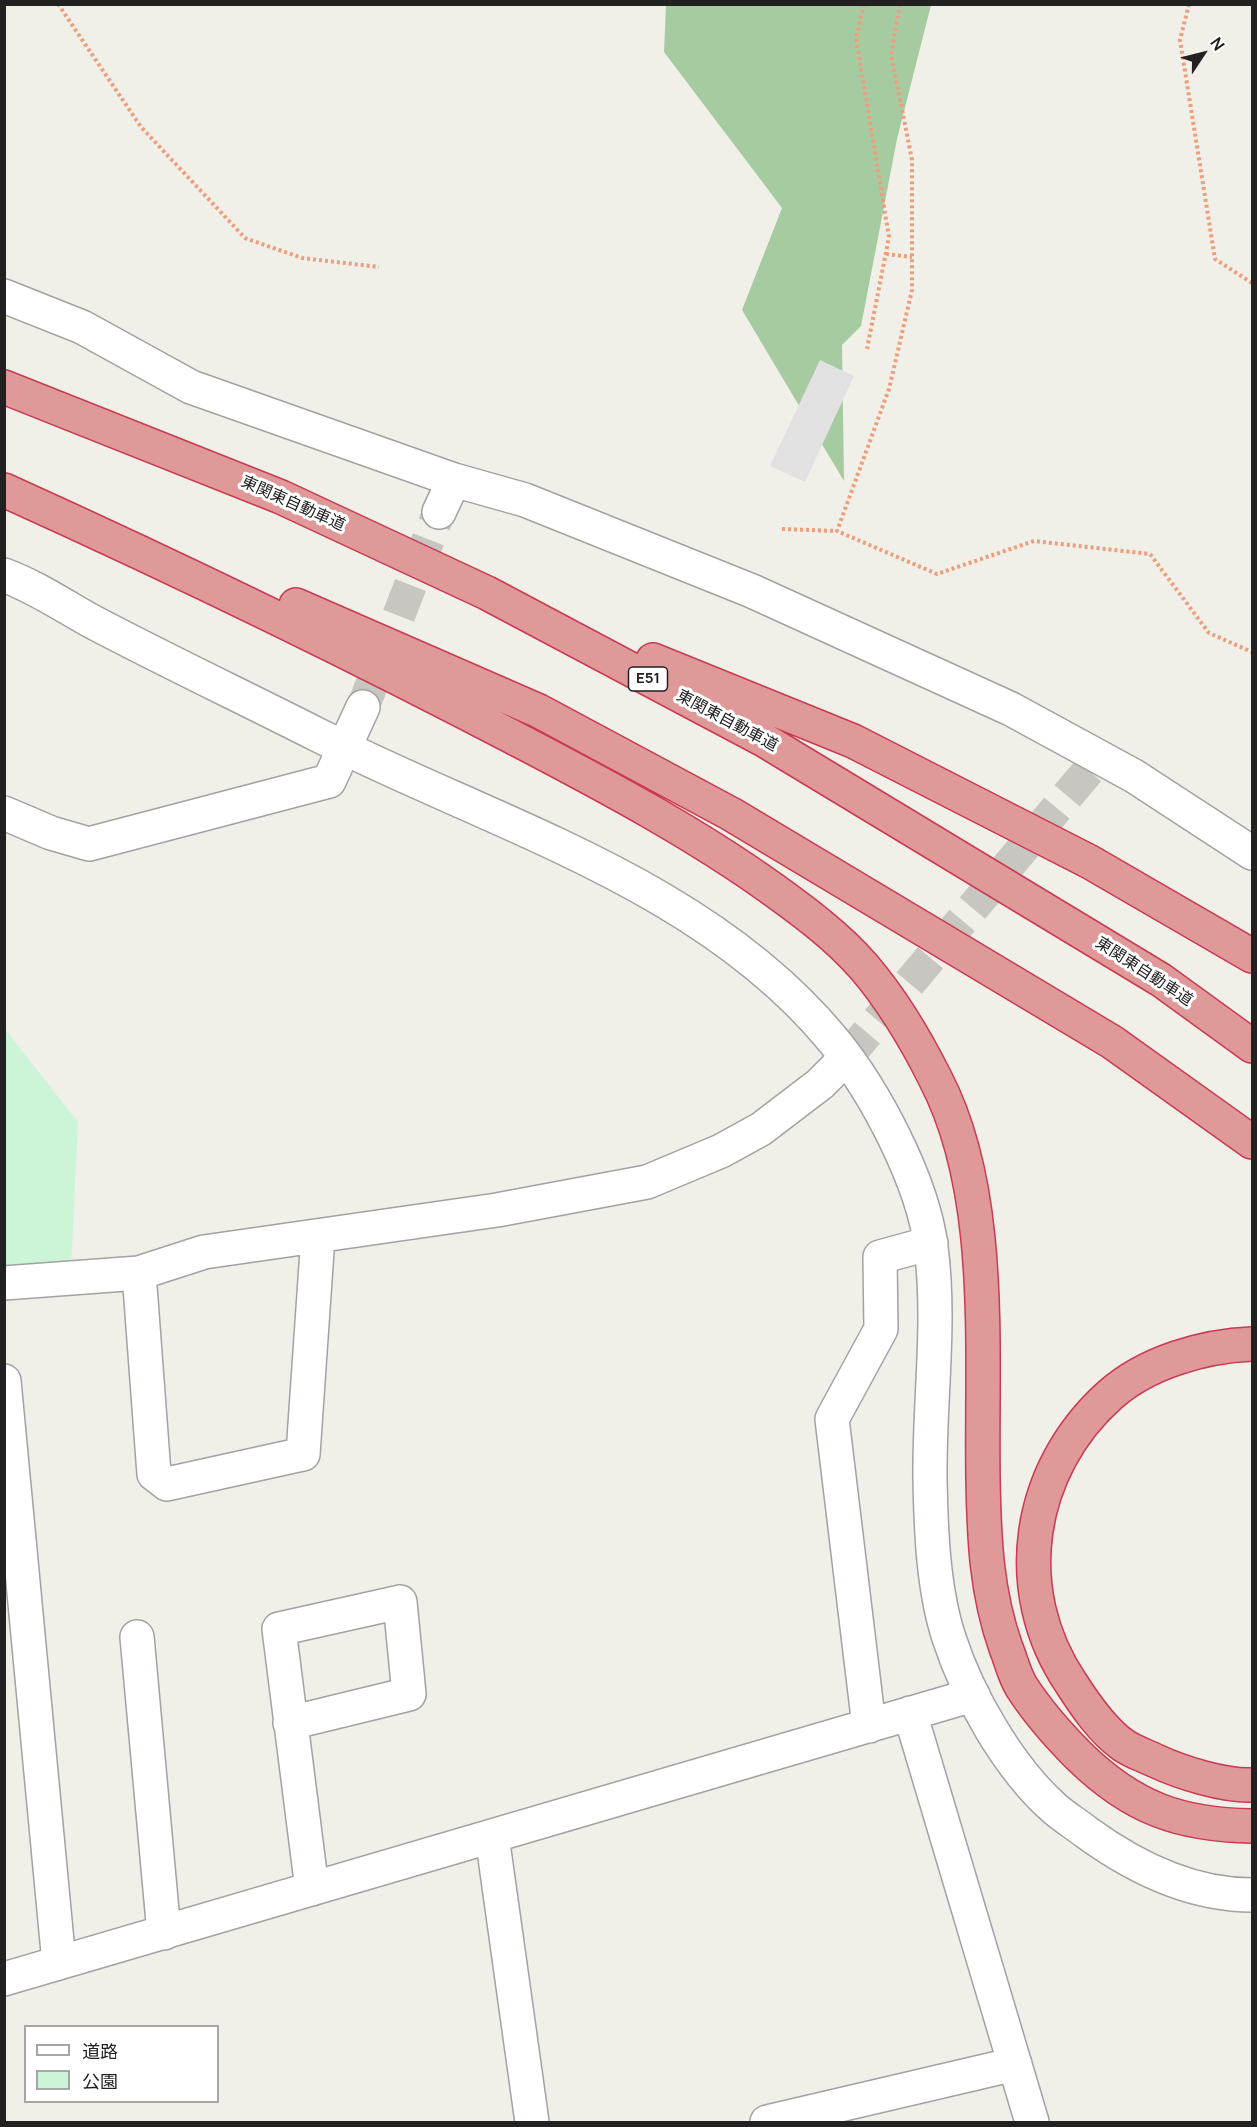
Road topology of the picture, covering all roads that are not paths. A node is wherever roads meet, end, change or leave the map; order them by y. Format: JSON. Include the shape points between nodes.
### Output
{"nodes":[{"id":1,"x":4,"y":296,"type":"edge"},
{"id":2,"x":4,"y":387,"type":"edge"},
{"id":3,"x":454,"y":480,"type":"junction"},
{"id":4,"x":4,"y":489,"type":"edge"},
{"id":5,"x":439,"y":512,"type":"tunnel mouth"},
{"id":6,"x":4,"y":575,"type":"edge"},
{"id":7,"x":487,"y":593,"type":"junction"},
{"id":8,"x":363,"y":707,"type":"tunnel mouth"},
{"id":9,"x":342,"y":748,"type":"junction"},
{"id":10,"x":4,"y":813,"type":"edge"},
{"id":11,"x":1252,"y":853,"type":"edge"},
{"id":12,"x":1252,"y":956,"type":"edge"},
{"id":13,"x":1252,"y":1046,"type":"edge"},
{"id":14,"x":846,"y":1058,"type":"junction"},
{"id":15,"x":1252,"y":1142,"type":"edge"},
{"id":16,"x":318,"y":1236,"type":"junction"},
{"id":17,"x":931,"y":1243,"type":"junction"},
{"id":18,"x":139,"y":1273,"type":"junction"},
{"id":19,"x":4,"y":1283,"type":"edge"},
{"id":20,"x":1252,"y":1344,"type":"edge"},
{"id":21,"x":4,"y":1381,"type":"edge"},
{"id":22,"x":137,"y":1637,"type":"dead end"},
{"id":23,"x":973,"y":1695,"type":"junction"},
{"id":24,"x":910,"y":1713,"type":"junction"},
{"id":25,"x":290,"y":1723,"type":"junction"},
{"id":26,"x":869,"y":1726,"type":"junction"},
{"id":27,"x":1252,"y":1785,"type":"edge"},
{"id":28,"x":1252,"y":1826,"type":"edge"},
{"id":29,"x":492,"y":1836,"type":"junction"},
{"id":30,"x":312,"y":1889,"type":"junction"},
{"id":31,"x":1252,"y":1895,"type":"edge"},
{"id":32,"x":164,"y":1933,"type":"junction"},
{"id":33,"x":59,"y":1963,"type":"junction"},
{"id":34,"x":4,"y":1979,"type":"edge"},
{"id":35,"x":1016,"y":2064,"type":"junction"},
{"id":36,"x":532,"y":2122,"type":"edge"},
{"id":37,"x":767,"y":2122,"type":"edge"},
{"id":38,"x":1032,"y":2122,"type":"edge"}],
"edges":[{"from":1,"to":3,"type":"street","via":[[82,327],[191,387]]},
{"from":2,"to":7,"type":"highway","name":"東関東自動車道","number":"E51","via":[[281,497]]},
{"from":3,"to":5,"type":"street"},
{"from":3,"to":11,"type":"street","via":[[525,500],[752,591],[1011,709],[1134,776]]},
{"from":4,"to":15,"type":"highway","via":[[163,549],[539,711],[732,814],[920,925],[1112,1042]]},
{"from":4,"to":28,"type":"highway","via":[[378,667],[624,795],[739,865],[809,915],[862,965],[911,1033],[939,1085],[962,1148],[979,1232],[984,1554],[996,1618],[1019,1683],[1060,1738],[1104,1780],[1165,1812],[1208,1825]]},
{"from":6,"to":9,"type":"street"},
{"from":7,"to":12,"type":"highway","via":[[854,741],[1089,862]]},
{"from":7,"to":13,"type":"highway","name":"東関東自動車道","number":"E51","via":[[764,740],[1161,980]]},
{"from":8,"to":9,"type":"street"},
{"from":9,"to":10,"type":"street","via":[[329,782],[89,844]]},
{"from":9,"to":14,"type":"street","via":[[583,856],[675,906],[768,975],[833,1039]]},
{"from":14,"to":16,"type":"street","via":[[820,1084],[761,1129],[648,1182],[497,1210]]},
{"from":14,"to":17,"type":"street","via":[[874,1100],[910,1171]]},
{"from":16,"to":18,"type":"street","via":[[204,1252]]},
{"from":16,"to":18,"type":"street","via":[[303,1454],[167,1484],[154,1474]]},
{"from":17,"to":23,"type":"street","via":[[935,1310],[930,1479],[935,1564],[948,1635]]},
{"from":17,"to":26,"type":"street","via":[[880,1257],[881,1329],[832,1419]]},
{"from":18,"to":19,"type":"street"},
{"from":20,"to":27,"type":"highway","via":[[1219,1346],[1159,1364],[1111,1394],[1073,1435],[1044,1489],[1032,1547],[1037,1606],[1054,1659],[1089,1711],[1124,1745],[1180,1772]]},
{"from":21,"to":33,"type":"street"},
{"from":22,"to":32,"type":"street"},
{"from":23,"to":24,"type":"street"},
{"from":23,"to":31,"type":"street","via":[[1010,1758],[1053,1807],[1109,1848],[1170,1879],[1225,1895]]},
{"from":24,"to":26,"type":"street"},
{"from":24,"to":35,"type":"street"},
{"from":25,"to":25,"type":"street","via":[[279,1629],[400,1602],[409,1694]]},
{"from":25,"to":30,"type":"street"},
{"from":26,"to":29,"type":"street"},
{"from":29,"to":30,"type":"street"},
{"from":29,"to":36,"type":"street"},
{"from":30,"to":32,"type":"street"},
{"from":32,"to":33,"type":"street"},
{"from":33,"to":34,"type":"street"},
{"from":35,"to":37,"type":"street"},
{"from":35,"to":38,"type":"street"}]}
